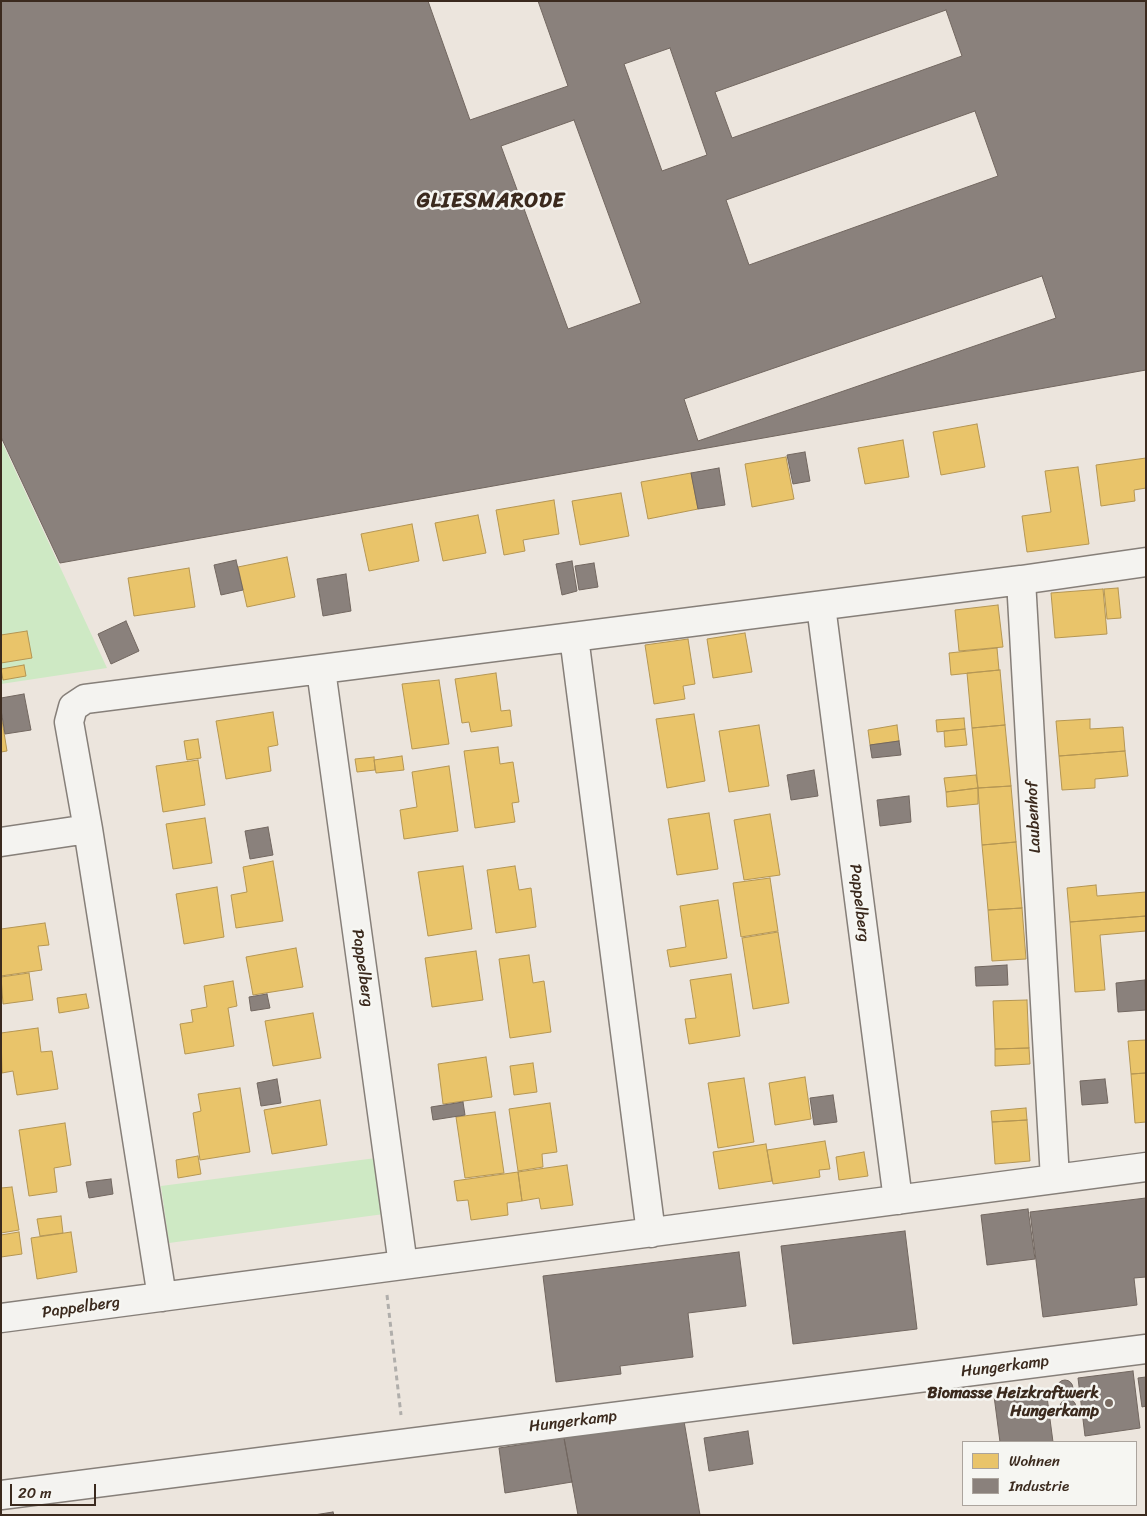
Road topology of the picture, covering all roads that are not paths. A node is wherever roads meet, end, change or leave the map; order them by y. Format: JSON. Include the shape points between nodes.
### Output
{"nodes":[{"id":1,"x":1146,"y":562,"type":"edge"},
{"id":2,"x":1021,"y":580,"type":"junction"},
{"id":3,"x":821,"y":606,"type":"junction"},
{"id":4,"x":574,"y":637,"type":"junction"},
{"id":5,"x":321,"y":670,"type":"junction"},
{"id":6,"x":88,"y":829,"type":"junction"},
{"id":7,"x":1,"y":842,"type":"edge"},
{"id":8,"x":1146,"y":1167,"type":"edge"},
{"id":9,"x":1055,"y":1179,"type":"junction"},
{"id":10,"x":898,"y":1200,"type":"junction"},
{"id":11,"x":651,"y":1233,"type":"junction"},
{"id":12,"x":394,"y":1266,"type":"junction"},
{"id":13,"x":162,"y":1297,"type":"junction"},
{"id":14,"x":1,"y":1318,"type":"edge"},
{"id":15,"x":1146,"y":1349,"type":"edge"},
{"id":16,"x":1,"y":1495,"type":"edge"}],
"edges":[{"from":1,"to":2,"type":"street"},
{"from":2,"to":3,"type":"street"},
{"from":2,"to":9,"type":"street","name":"Laubenhof"},
{"from":3,"to":4,"type":"street"},
{"from":3,"to":10,"type":"street","name":"Pappelberg"},
{"from":4,"to":5,"type":"street"},
{"from":4,"to":11,"type":"street"},
{"from":5,"to":6,"type":"street","via":[[85,700],[73,707],[69,722]]},
{"from":5,"to":12,"type":"street","name":"Pappelberg"},
{"from":6,"to":7,"type":"street"},
{"from":6,"to":13,"type":"street"},
{"from":8,"to":9,"type":"street","name":"Pappelberg"},
{"from":9,"to":10,"type":"street","name":"Pappelberg"},
{"from":10,"to":11,"type":"street","name":"Pappelberg"},
{"from":11,"to":12,"type":"street","name":"Pappelberg"},
{"from":12,"to":13,"type":"street","name":"Pappelberg"},
{"from":13,"to":14,"type":"street","name":"Pappelberg"},
{"from":15,"to":16,"type":"street","name":"Hungerkamp"}]}
